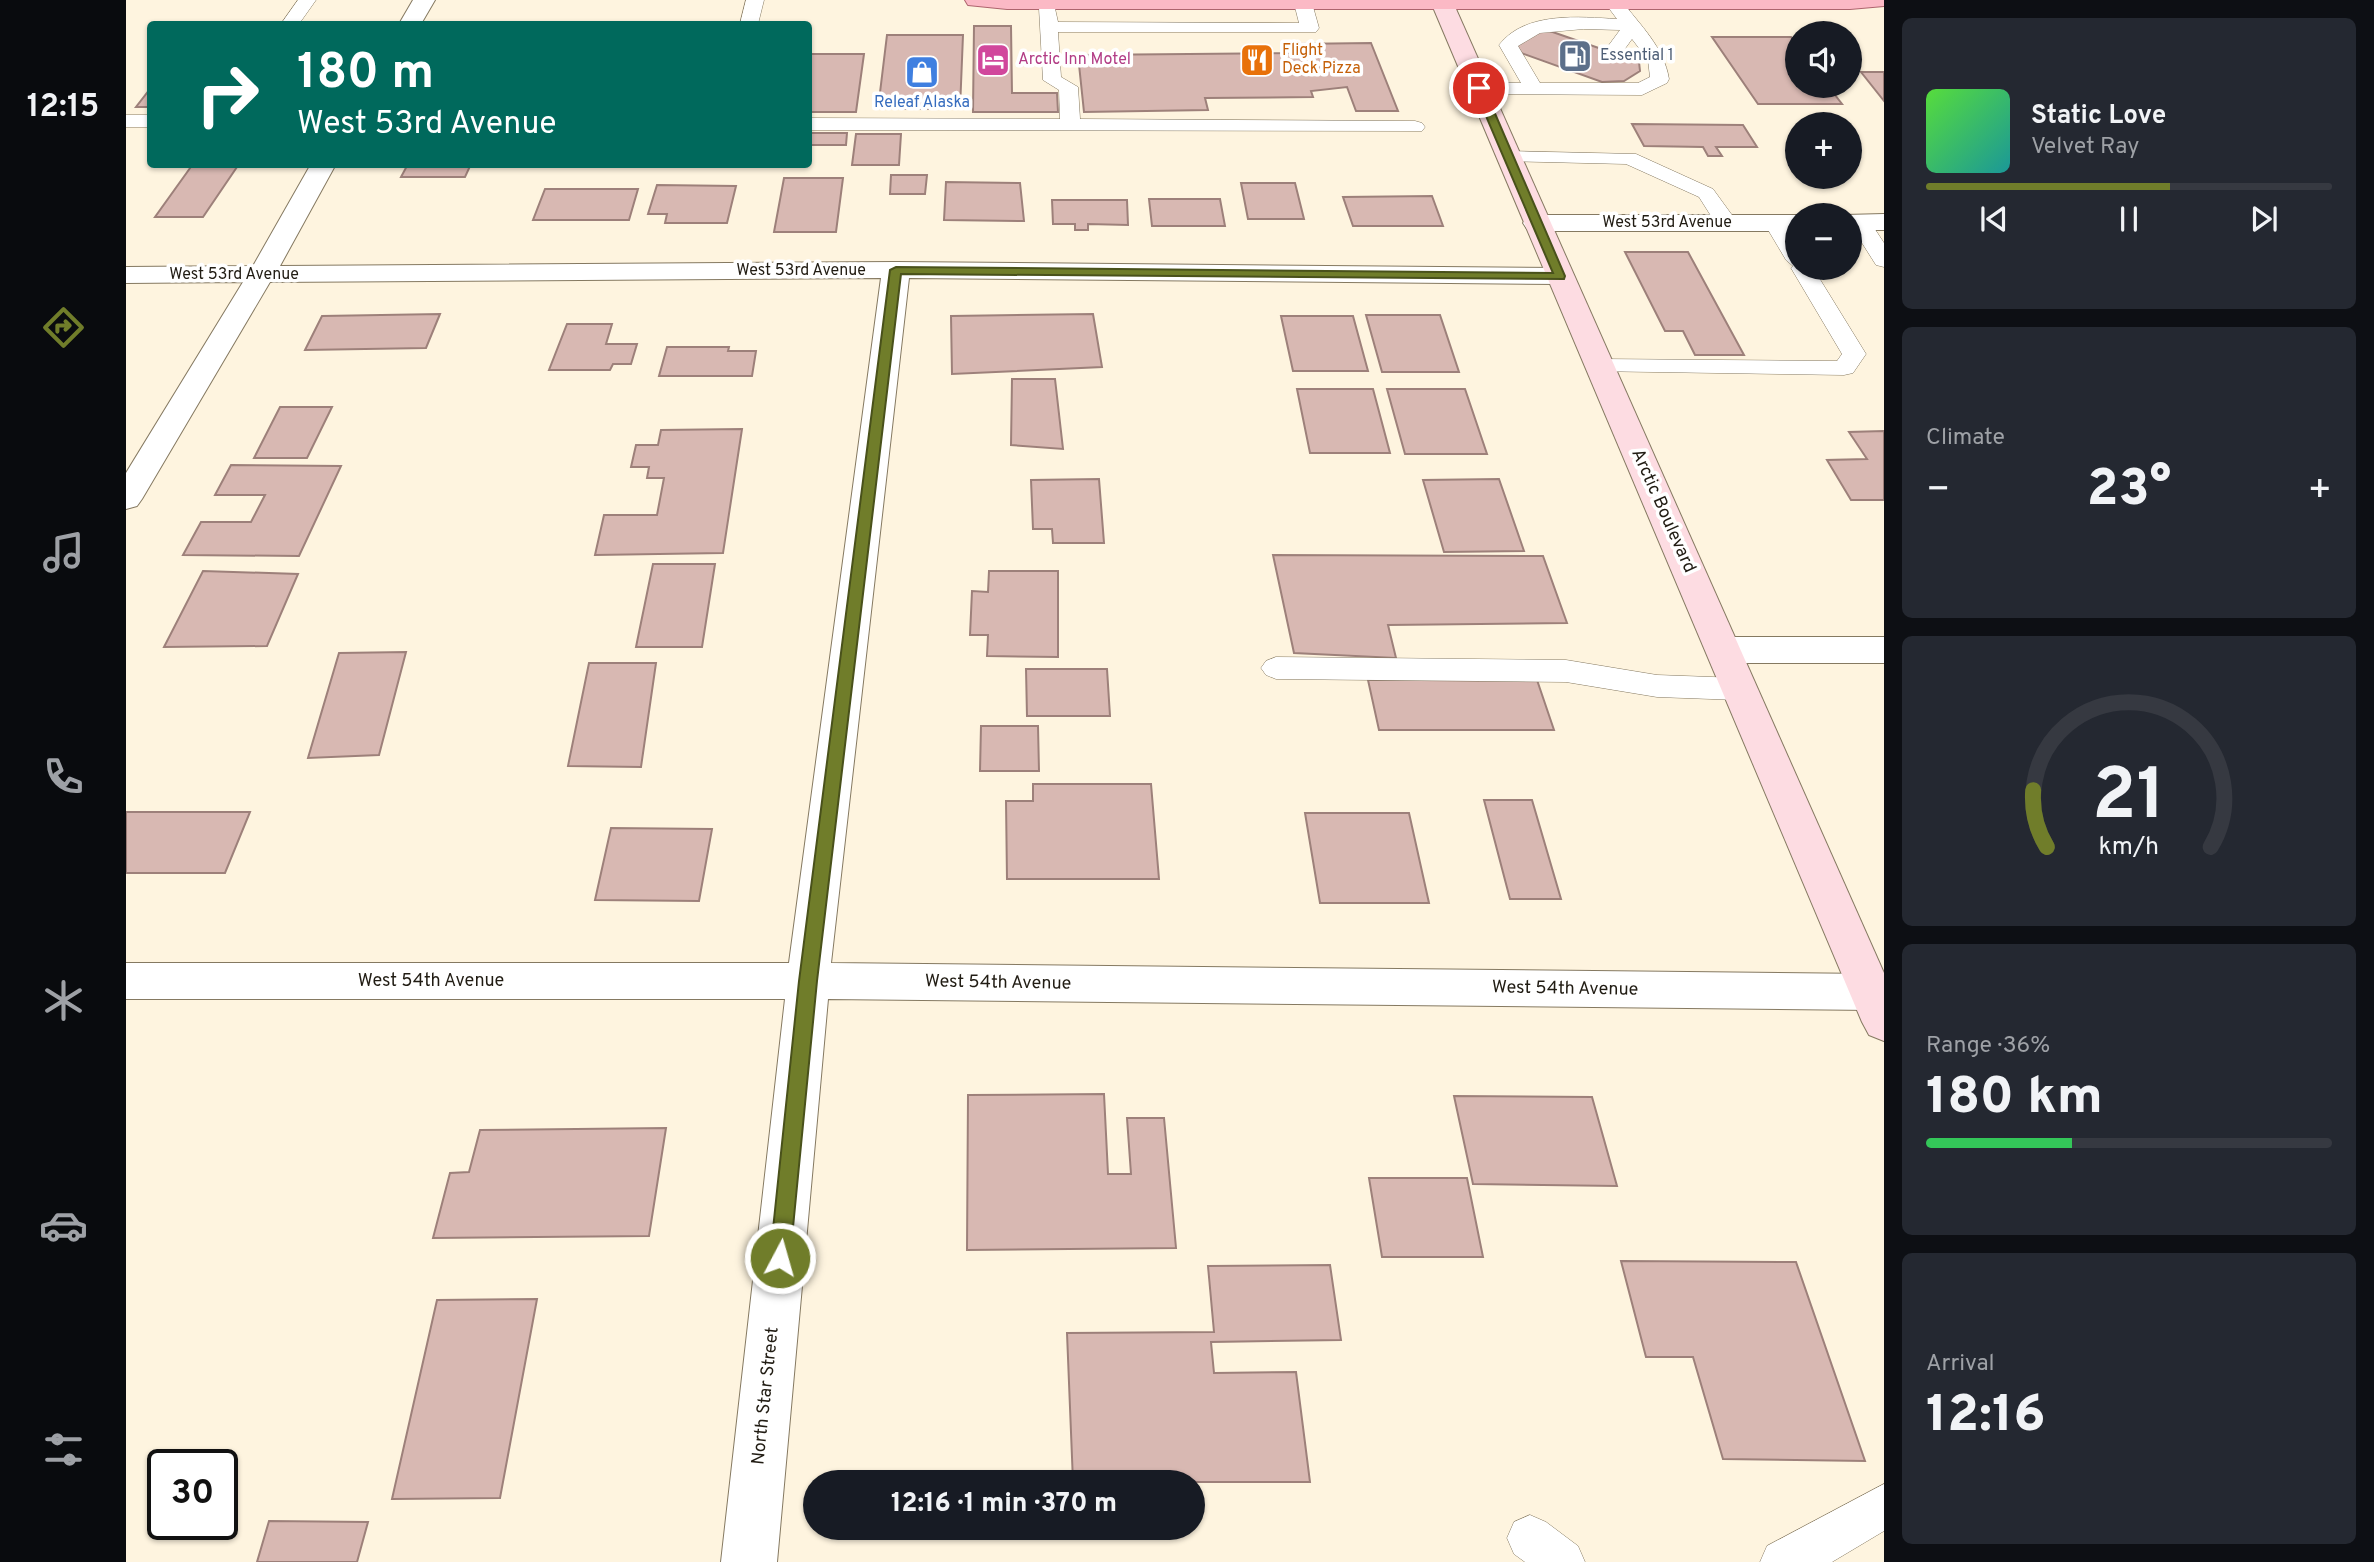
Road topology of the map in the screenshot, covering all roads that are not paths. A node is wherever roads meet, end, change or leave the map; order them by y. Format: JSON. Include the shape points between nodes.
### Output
{"nodes":[{"id":1,"x":307,"y":0,"type":"edge"},
{"id":2,"x":424,"y":0,"type":"edge"},
{"id":3,"x":755,"y":0,"type":"edge"},
{"id":4,"x":976,"y":0,"type":"edge"},
{"id":5,"x":1881,"y":0,"type":"edge"},
{"id":6,"x":1441,"y":2,"type":"edge"},
{"id":7,"x":1047,"y":3,"type":"junction"},
{"id":8,"x":1303,"y":3,"type":"junction"},
{"id":9,"x":1614,"y":3,"type":"junction"},
{"id":10,"x":292,"y":21,"type":"edge"},
{"id":11,"x":412,"y":21,"type":"edge"},
{"id":12,"x":750,"y":21,"type":"edge"},
{"id":13,"x":1633,"y":25,"type":"junction"},
{"id":14,"x":1049,"y":27,"type":"junction"},
{"id":15,"x":1573,"y":39,"type":"dead end"},
{"id":16,"x":1612,"y":53,"type":"dead end"},
{"id":17,"x":1538,"y":59,"type":"dead end"},
{"id":18,"x":1582,"y":75,"type":"dead end"},
{"id":19,"x":1479,"y":88,"type":"junction"},
{"id":20,"x":1534,"y":88,"type":"junction"},
{"id":21,"x":126,"y":121,"type":"edge"},
{"id":22,"x":147,"y":121,"type":"edge"},
{"id":23,"x":1070,"y":121,"type":"dead end"},
{"id":24,"x":812,"y":124,"type":"edge"},
{"id":25,"x":1415,"y":127,"type":"dead end"},
{"id":26,"x":1508,"y":157,"type":"junction"},
{"id":27,"x":322,"y":168,"type":"edge"},
{"id":28,"x":1726,"y":222,"type":"junction"},
{"id":29,"x":1864,"y":222,"type":"edge"},
{"id":30,"x":1536,"y":223,"type":"junction"},
{"id":31,"x":1785,"y":223,"type":"edge"},
{"id":32,"x":1884,"y":260,"type":"edge"},
{"id":33,"x":896,"y":270,"type":"junction"},
{"id":34,"x":126,"y":275,"type":"edge"},
{"id":35,"x":261,"y":275,"type":"junction"},
{"id":36,"x":1560,"y":276,"type":"junction"},
{"id":37,"x":1809,"y":280,"type":"edge"},
{"id":38,"x":1599,"y":366,"type":"junction"},
{"id":39,"x":126,"y":499,"type":"edge"},
{"id":40,"x":1725,"y":650,"type":"junction"},
{"id":41,"x":1884,"y":650,"type":"edge"},
{"id":42,"x":1276,"y":668,"type":"dead end"},
{"id":43,"x":1739,"y":689,"type":"junction"},
{"id":44,"x":126,"y":981,"type":"edge"},
{"id":45,"x":808,"y":981,"type":"junction"},
{"id":46,"x":1880,"y":1002,"type":"edge"},
{"id":47,"x":1884,"y":1506,"type":"edge"},
{"id":48,"x":750,"y":1562,"type":"edge"},
{"id":49,"x":1783,"y":1562,"type":"edge"}],
"edges":[{"from":1,"to":10,"type":"lane"},
{"from":2,"to":11,"type":"street"},
{"from":3,"to":12,"type":"lane"},
{"from":4,"to":7,"type":"main road"},
{"from":5,"to":9,"type":"main road"},
{"from":6,"to":8,"type":"main road"},
{"from":6,"to":9,"type":"main road"},
{"from":6,"to":19,"type":"main road","name":"Arctic Boulevard"},
{"from":7,"to":8,"type":"main road"},
{"from":7,"to":14,"type":"lane"},
{"from":8,"to":14,"type":"lane","via":[[1310,28]]},
{"from":9,"to":13,"type":"lane"},
{"from":13,"to":15,"type":"lane"},
{"from":13,"to":16,"type":"lane"},
{"from":13,"to":20,"type":"lane","via":[[1546,25],[1518,35],[1508,45]]},
{"from":13,"to":20,"type":"lane","via":[[1657,61],[1660,79],[1642,89]]},
{"from":14,"to":23,"type":"lane","via":[[1052,80],[1068,87]]},
{"from":17,"to":20,"type":"lane"},
{"from":18,"to":20,"type":"lane"},
{"from":19,"to":20,"type":"lane"},
{"from":19,"to":26,"type":"main road","name":"Arctic Boulevard"},
{"from":21,"to":22,"type":"lane"},
{"from":24,"to":25,"type":"lane"},
{"from":26,"to":28,"type":"lane","via":[[1629,158],[1706,193]]},
{"from":26,"to":30,"type":"main road","name":"Arctic Boulevard"},
{"from":27,"to":35,"type":"street"},
{"from":28,"to":30,"type":"street","name":"West 53rd Avenue"},
{"from":28,"to":31,"type":"street","name":"West 53rd Avenue"},
{"from":29,"to":32,"type":"lane"},
{"from":30,"to":36,"type":"main road","name":"Arctic Boulevard"},
{"from":33,"to":35,"type":"street","name":"West 53rd Avenue"},
{"from":33,"to":36,"type":"street","name":"West 53rd Avenue"},
{"from":33,"to":45,"type":"street","name":"North Star Street"},
{"from":34,"to":35,"type":"street","name":"West 53rd Avenue"},
{"from":35,"to":39,"type":"street"},
{"from":36,"to":38,"type":"main road","name":"Arctic Boulevard"},
{"from":37,"to":38,"type":"lane","via":[[1853,354],[1844,368]]},
{"from":38,"to":40,"type":"main road","name":"Arctic Boulevard"},
{"from":40,"to":41,"type":"street"},
{"from":40,"to":43,"type":"main road","name":"Arctic Boulevard"},
{"from":42,"to":43,"type":"lane","via":[[1566,671],[1657,686]]},
{"from":43,"to":46,"type":"main road","name":"Arctic Boulevard"},
{"from":44,"to":45,"type":"street","name":"West 54th Avenue"},
{"from":45,"to":46,"type":"street","name":"West 54th Avenue"},
{"from":45,"to":48,"type":"street","name":"North Star Street"},
{"from":47,"to":49,"type":"lane"}]}
